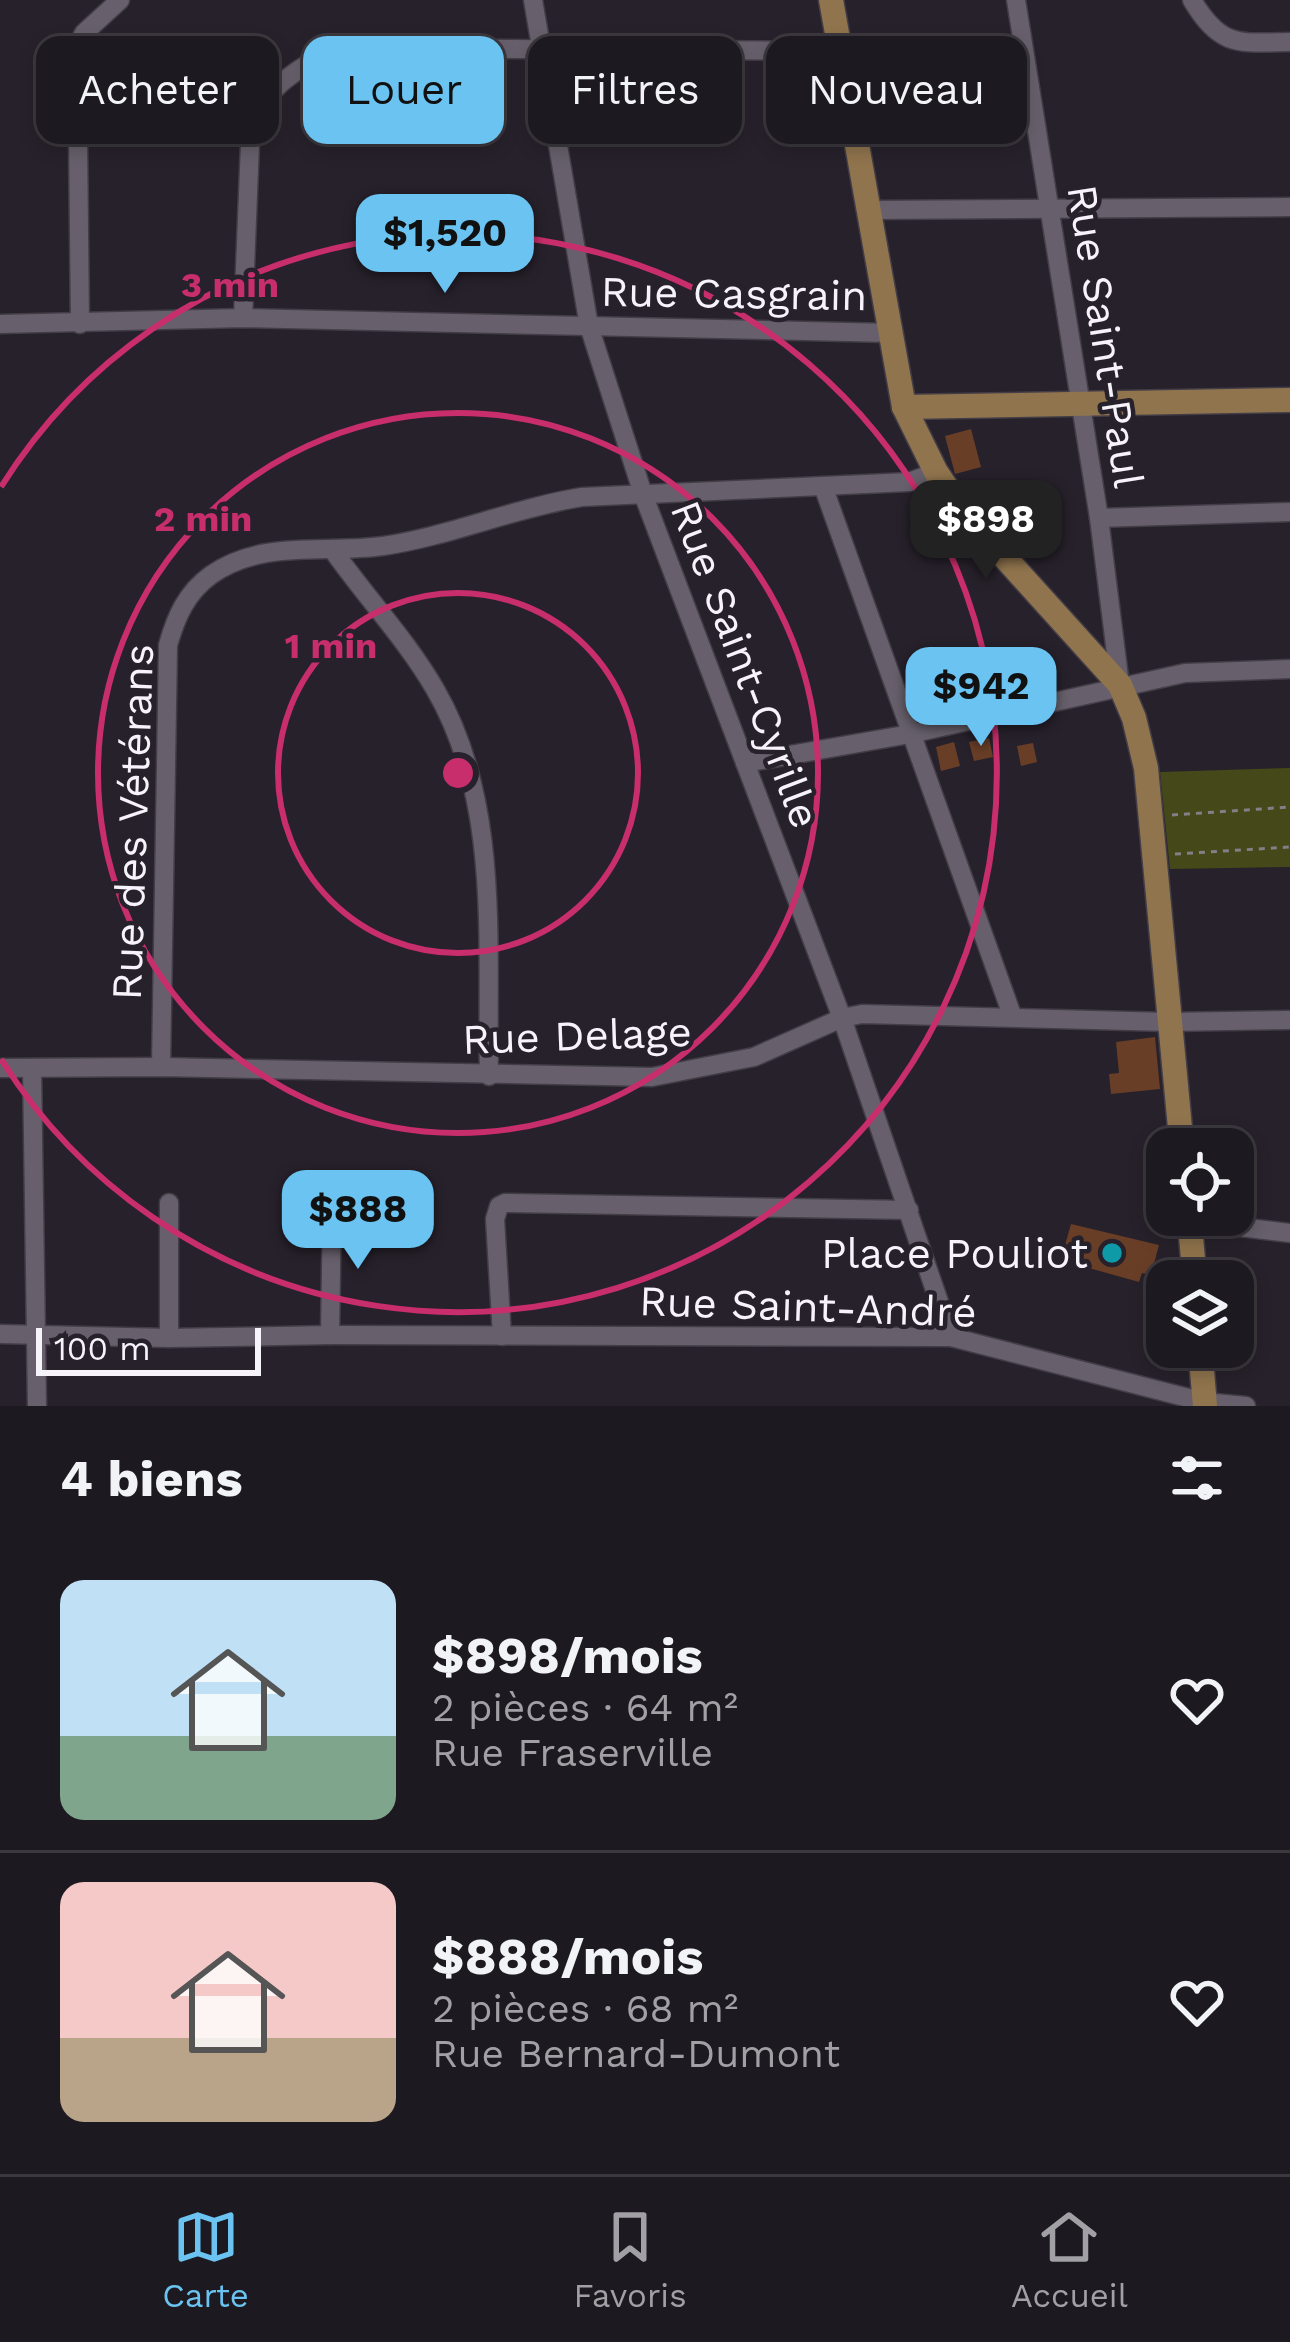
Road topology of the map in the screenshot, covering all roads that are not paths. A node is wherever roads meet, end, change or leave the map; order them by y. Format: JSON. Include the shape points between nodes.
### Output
{"nodes":[{"id":1,"x":120,"y":0,"type":"edge"},
{"id":2,"x":533,"y":0,"type":"edge"},
{"id":3,"x":830,"y":0,"type":"edge"},
{"id":4,"x":1016,"y":0,"type":"edge"},
{"id":5,"x":1192,"y":0,"type":"edge"},
{"id":6,"x":539,"y":36,"type":"edge"},
{"id":7,"x":836,"y":36,"type":"edge"},
{"id":8,"x":1290,"y":42,"type":"edge"},
{"id":9,"x":528,"y":50,"type":"edge"},
{"id":10,"x":558,"y":144,"type":"edge"},
{"id":11,"x":857,"y":144,"type":"edge"},
{"id":12,"x":1290,"y":207,"type":"edge"},
{"id":13,"x":1048,"y":208,"type":"junction"},
{"id":14,"x":870,"y":210,"type":"junction"},
{"id":15,"x":243,"y":318,"type":"junction"},
{"id":16,"x":0,"y":324,"type":"edge"},
{"id":17,"x":80,"y":324,"type":"junction"},
{"id":18,"x":589,"y":326,"type":"junction"},
{"id":19,"x":890,"y":333,"type":"junction"},
{"id":20,"x":1290,"y":400,"type":"edge"},
{"id":21,"x":1080,"y":403,"type":"junction"},
{"id":22,"x":904,"y":407,"type":"junction"},
{"id":23,"x":936,"y":472,"type":"junction"},
{"id":24,"x":823,"y":486,"type":"junction"},
{"id":25,"x":643,"y":494,"type":"junction"},
{"id":26,"x":1290,"y":512,"type":"edge"},
{"id":27,"x":1099,"y":518,"type":"junction"},
{"id":28,"x":332,"y":548,"type":"junction"},
{"id":29,"x":1290,"y":669,"type":"edge"},
{"id":30,"x":1120,"y":685,"type":"junction"},
{"id":31,"x":910,"y":734,"type":"junction"},
{"id":32,"x":745,"y":763,"type":"junction"},
{"id":33,"x":1012,"y":1016,"type":"junction"},
{"id":34,"x":842,"y":1018,"type":"junction"},
{"id":35,"x":1290,"y":1020,"type":"edge"},
{"id":36,"x":1168,"y":1022,"type":"junction"},
{"id":37,"x":161,"y":1066,"type":"junction"},
{"id":38,"x":0,"y":1068,"type":"edge"},
{"id":39,"x":32,"y":1068,"type":"junction"},
{"id":40,"x":489,"y":1076,"type":"junction"},
{"id":41,"x":1180,"y":1128,"type":"edge"},
{"id":42,"x":169,"y":1204,"type":"dead end"},
{"id":43,"x":332,"y":1208,"type":"dead end"},
{"id":44,"x":909,"y":1210,"type":"junction"},
{"id":45,"x":1254,"y":1228,"type":"edge"},
{"id":46,"x":1290,"y":1233,"type":"edge"},
{"id":47,"x":0,"y":1334,"type":"edge"},
{"id":48,"x":34,"y":1334,"type":"junction"},
{"id":49,"x":330,"y":1335,"type":"junction"},
{"id":50,"x":502,"y":1336,"type":"junction"},
{"id":51,"x":951,"y":1337,"type":"junction"},
{"id":52,"x":169,"y":1338,"type":"junction"},
{"id":53,"x":1202,"y":1368,"type":"edge"},
{"id":54,"x":1205,"y":1404,"type":"edge"},
{"id":55,"x":37,"y":1406,"type":"edge"},
{"id":56,"x":1246,"y":1406,"type":"edge"}],
"edges":[{"from":1,"to":17,"type":"street","via":[[77,46]]},
{"from":2,"to":6,"type":"street","name":"Rue Saint-Cyrille"},
{"from":3,"to":7,"type":"main road"},
{"from":4,"to":13,"type":"street","name":"Rue Saint-Paul"},
{"from":5,"to":8,"type":"street","via":[[1216,34],[1234,42]]},
{"from":9,"to":15,"type":"street","via":[[336,50],[296,72],[251,119]]},
{"from":10,"to":18,"type":"street","name":"Rue Saint-Cyrille"},
{"from":11,"to":14,"type":"main road"},
{"from":12,"to":13,"type":"street"},
{"from":13,"to":14,"type":"street"},
{"from":13,"to":21,"type":"street","name":"Rue Saint-Paul"},
{"from":14,"to":19,"type":"main road"},
{"from":15,"to":17,"type":"street","name":"Rue Casgrain"},
{"from":15,"to":18,"type":"street","name":"Rue Casgrain"},
{"from":16,"to":17,"type":"street","name":"Rue Casgrain"},
{"from":18,"to":19,"type":"street","name":"Rue Casgrain"},
{"from":18,"to":25,"type":"street","name":"Rue Saint-Cyrille"},
{"from":19,"to":22,"type":"main road"},
{"from":20,"to":21,"type":"main road"},
{"from":21,"to":22,"type":"main road"},
{"from":21,"to":27,"type":"street","name":"Rue Saint-Paul"},
{"from":22,"to":23,"type":"main road"},
{"from":23,"to":24,"type":"street","name":"Rue des Vétérans","via":[[909,482]]},
{"from":23,"to":30,"type":"main road"},
{"from":24,"to":25,"type":"street","name":"Rue des Vétérans"},
{"from":24,"to":31,"type":"street"},
{"from":25,"to":28,"type":"street","name":"Rue des Vétérans","via":[[543,503],[381,546]]},
{"from":25,"to":32,"type":"street","name":"Rue Saint-Cyrille"},
{"from":26,"to":27,"type":"street"},
{"from":27,"to":30,"type":"street","name":"Rue Saint-Paul"},
{"from":28,"to":37,"type":"street","name":"Rue des Vétérans","via":[[239,561],[212,574],[178,613],[168,645]]},
{"from":28,"to":40,"type":"street","via":[[436,691],[472,773],[481,824]]},
{"from":29,"to":30,"type":"street"},
{"from":30,"to":31,"type":"street"},
{"from":30,"to":36,"type":"main road","via":[[1152,817]]},
{"from":31,"to":32,"type":"street"},
{"from":31,"to":33,"type":"street"},
{"from":32,"to":34,"type":"street","name":"Rue Saint-Cyrille"},
{"from":33,"to":34,"type":"street","name":"Rue Delage"},
{"from":33,"to":36,"type":"street","name":"Rue Delage"},
{"from":34,"to":40,"type":"street","name":"Rue Delage","via":[[754,1057],[686,1072]]},
{"from":34,"to":44,"type":"street","name":"Rue Saint-Cyrille"},
{"from":35,"to":36,"type":"street","name":"Rue Delage"},
{"from":36,"to":41,"type":"main road"},
{"from":37,"to":39,"type":"street","name":"Rue Delage"},
{"from":37,"to":40,"type":"street","name":"Rue Delage"},
{"from":38,"to":39,"type":"street","name":"Rue Delage"},
{"from":39,"to":48,"type":"street"},
{"from":42,"to":52,"type":"street"},
{"from":43,"to":49,"type":"street"},
{"from":44,"to":50,"type":"street","via":[[499,1205]]},
{"from":44,"to":51,"type":"street","name":"Rue Saint-Cyrille"},
{"from":45,"to":46,"type":"street"},
{"from":47,"to":48,"type":"street","name":"Rue Saint-André"},
{"from":48,"to":52,"type":"street","name":"Rue Saint-André"},
{"from":48,"to":55,"type":"street"},
{"from":49,"to":50,"type":"street","name":"Rue Saint-André"},
{"from":49,"to":52,"type":"street","name":"Rue Saint-André"},
{"from":50,"to":51,"type":"street","name":"Rue Saint-André"},
{"from":51,"to":54,"type":"street","name":"Rue Saint-André"},
{"from":53,"to":54,"type":"main road"},
{"from":54,"to":56,"type":"street","name":"Rue Saint-André"}]}
